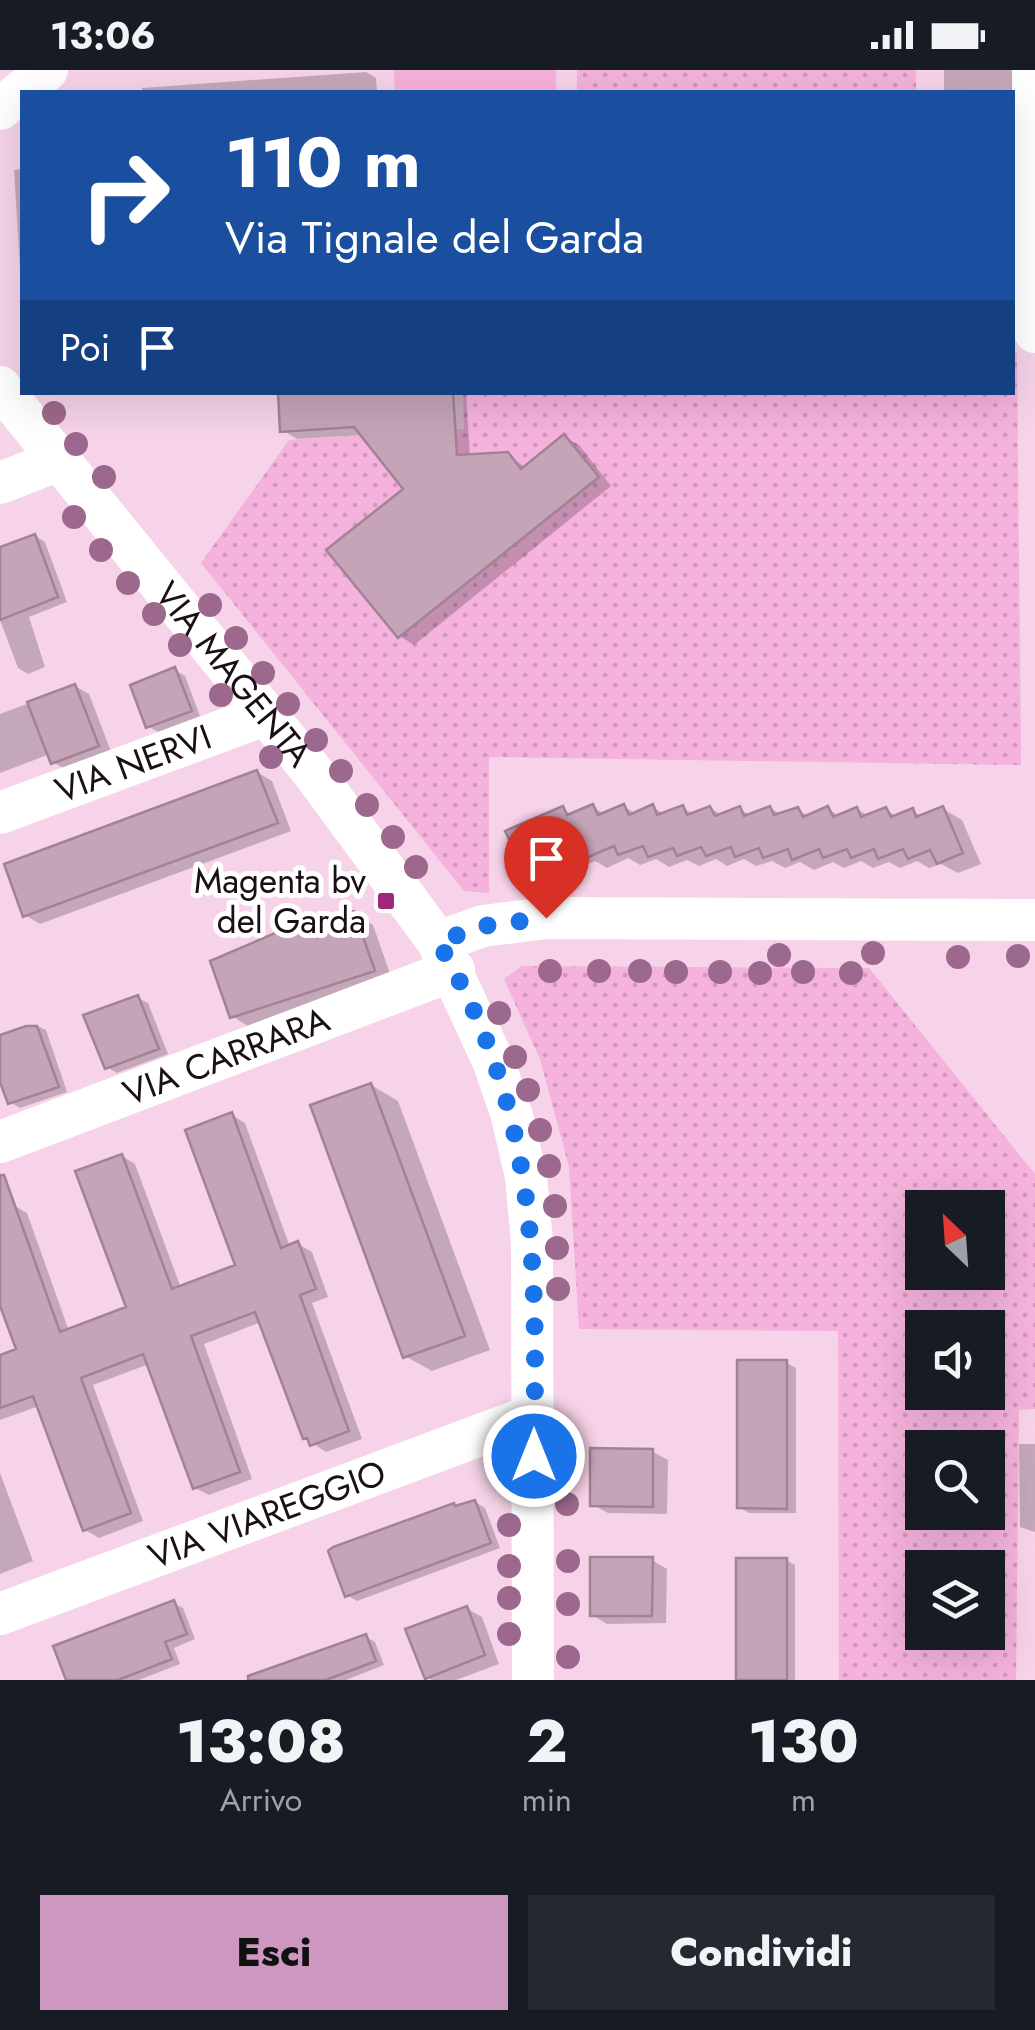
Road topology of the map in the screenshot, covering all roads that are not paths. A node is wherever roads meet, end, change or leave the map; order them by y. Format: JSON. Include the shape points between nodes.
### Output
{"nodes":[{"id":1,"x":47,"y":70,"type":"edge"},
{"id":2,"x":1033,"y":70,"type":"edge"},
{"id":3,"x":23,"y":90,"type":"edge"},
{"id":4,"x":20,"y":92,"type":"edge"},
{"id":5,"x":0,"y":109,"type":"edge"},
{"id":6,"x":1035,"y":332,"type":"edge"},
{"id":7,"x":0,"y":387,"type":"edge"},
{"id":8,"x":59,"y":460,"type":"junction"},
{"id":9,"x":0,"y":483,"type":"edge"},
{"id":10,"x":267,"y":714,"type":"junction"},
{"id":11,"x":0,"y":813,"type":"edge"},
{"id":12,"x":1035,"y":920,"type":"edge"},
{"id":13,"x":446,"y":956,"type":"junction"},
{"id":14,"x":0,"y":1142,"type":"edge"},
{"id":15,"x":534,"y":1414,"type":"junction"},
{"id":16,"x":0,"y":1614,"type":"edge"},
{"id":17,"x":532,"y":1679,"type":"edge"}],
"edges":[{"from":1,"to":3,"type":"street"},
{"from":2,"to":6,"type":"street"},
{"from":4,"to":5,"type":"street"},
{"from":7,"to":8,"type":"street","name":"VIA MAGENTA"},
{"from":8,"to":9,"type":"street"},
{"from":8,"to":10,"type":"street","name":"VIA MAGENTA"},
{"from":10,"to":11,"type":"street","name":"VIA NERVI"},
{"from":10,"to":13,"type":"street","name":"VIA MAGENTA"},
{"from":12,"to":13,"type":"street","name":"VIA CARRARA","via":[[546,918],[483,926]]},
{"from":13,"to":14,"type":"street","name":"VIA CARRARA"},
{"from":13,"to":15,"type":"street","name":"VIA MAGENTA","via":[[494,1063],[526,1176]]},
{"from":15,"to":16,"type":"street","name":"VIA VIAREGGIO"},
{"from":15,"to":17,"type":"street","name":"VIA MAGENTA"}]}
